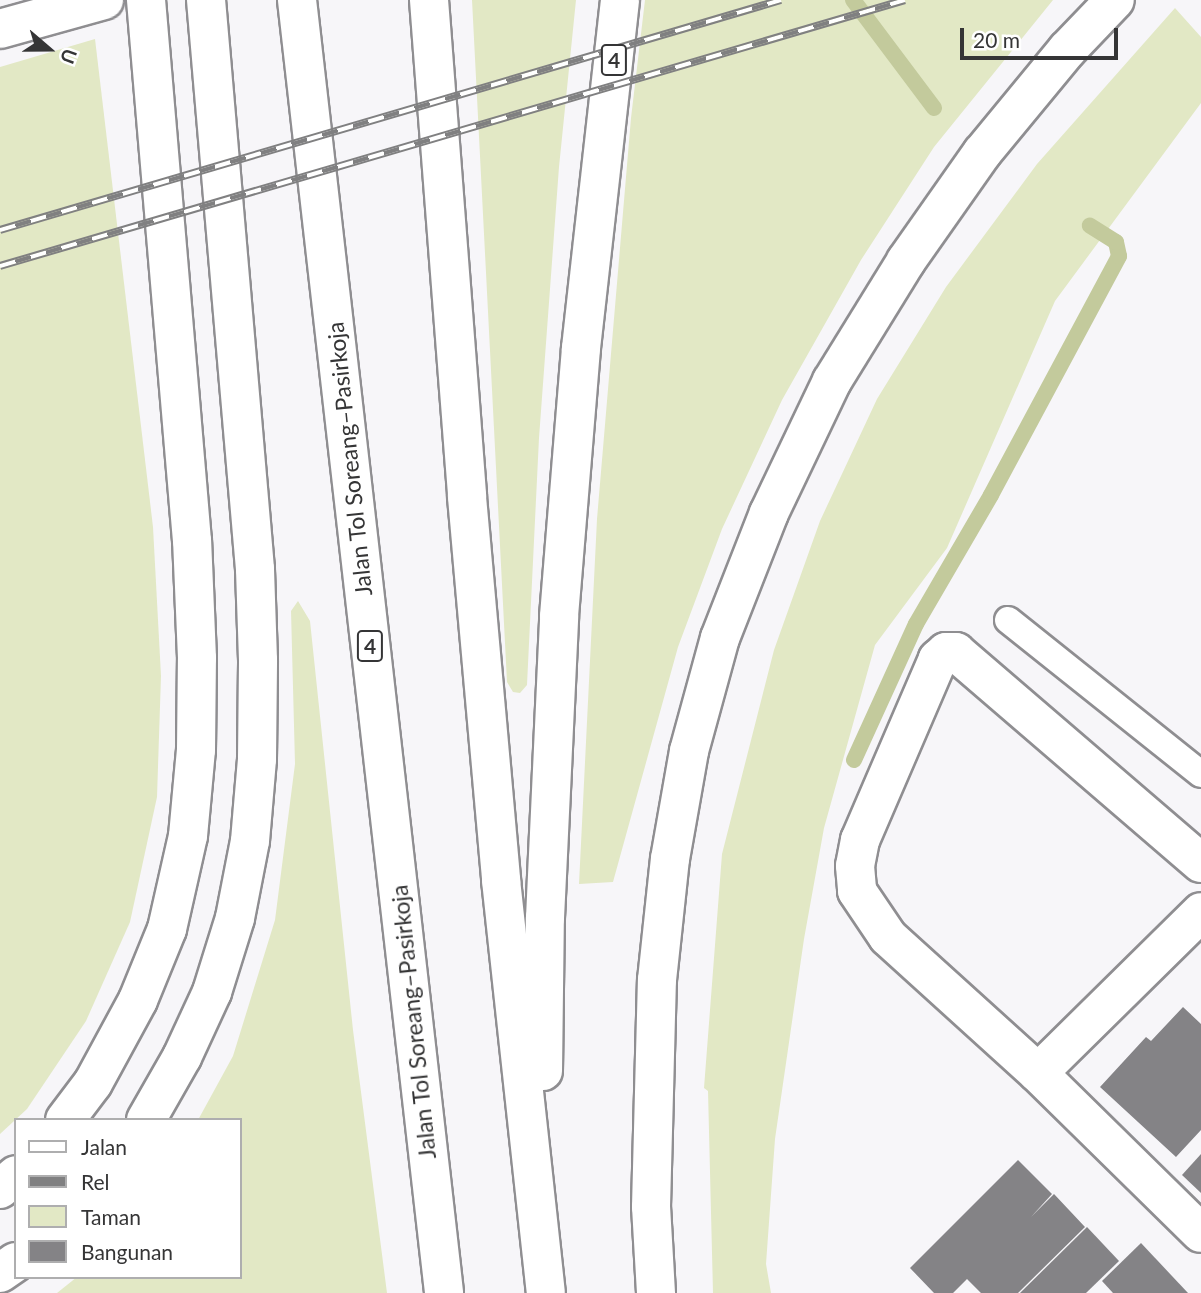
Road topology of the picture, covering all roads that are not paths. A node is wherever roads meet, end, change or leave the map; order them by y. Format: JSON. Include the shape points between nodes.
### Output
{"nodes":[{"id":1,"x":104,"y":0,"type":"edge"},
{"id":2,"x":146,"y":0,"type":"edge"},
{"id":3,"x":206,"y":0,"type":"edge"},
{"id":4,"x":297,"y":0,"type":"edge"},
{"id":5,"x":429,"y":0,"type":"edge"},
{"id":6,"x":620,"y":0,"type":"edge"},
{"id":7,"x":1115,"y":0,"type":"edge"},
{"id":8,"x":0,"y":29,"type":"edge"},
{"id":9,"x":1008,"y":620,"type":"dead end"},
{"id":10,"x":1201,"y":774,"type":"edge"},
{"id":11,"x":1201,"y":863,"type":"edge"},
{"id":12,"x":1201,"y":912,"type":"edge"},
{"id":13,"x":1038,"y":1073,"type":"junction"},
{"id":14,"x":67,"y":1118,"type":"edge"},
{"id":15,"x":147,"y":1118,"type":"edge"},
{"id":16,"x":14,"y":1177,"type":"edge"},
{"id":17,"x":0,"y":1189,"type":"edge"},
{"id":18,"x":1201,"y":1233,"type":"edge"},
{"id":19,"x":444,"y":1293,"type":"edge"},
{"id":20,"x":548,"y":1293,"type":"edge"},
{"id":21,"x":656,"y":1293,"type":"edge"}],
"edges":[{"from":1,"to":8,"type":"main road"},
{"from":2,"to":14,"type":"main road","via":[[192,541],[196,750],[188,836],[167,929],[138,1000],[93,1083]]},
{"from":3,"to":15,"type":"main road","via":[[255,569],[257,760],[250,841],[235,918],[212,992],[182,1058]]},
{"from":4,"to":19,"type":"main road","name":"Jalan Tol Soreang–Pasirkoja","number":"4"},
{"from":5,"to":20,"type":"main road","via":[[501,880]]},
{"from":6,"to":20,"type":"main road","number":"4","via":[[574,425],[553,715],[543,1072]]},
{"from":7,"to":21,"type":"main road","via":[[982,153],[906,261],[832,381],[769,513],[720,638],[690,751],[670,859],[657,980],[651,1181]]},
{"from":9,"to":10,"type":"lane"},
{"from":11,"to":13,"type":"main road","via":[[956,652],[946,652],[938,659],[860,841],[857,891],[888,937]]},
{"from":12,"to":13,"type":"main road"},
{"from":13,"to":18,"type":"main road"},
{"from":16,"to":17,"type":"main road"}]}
